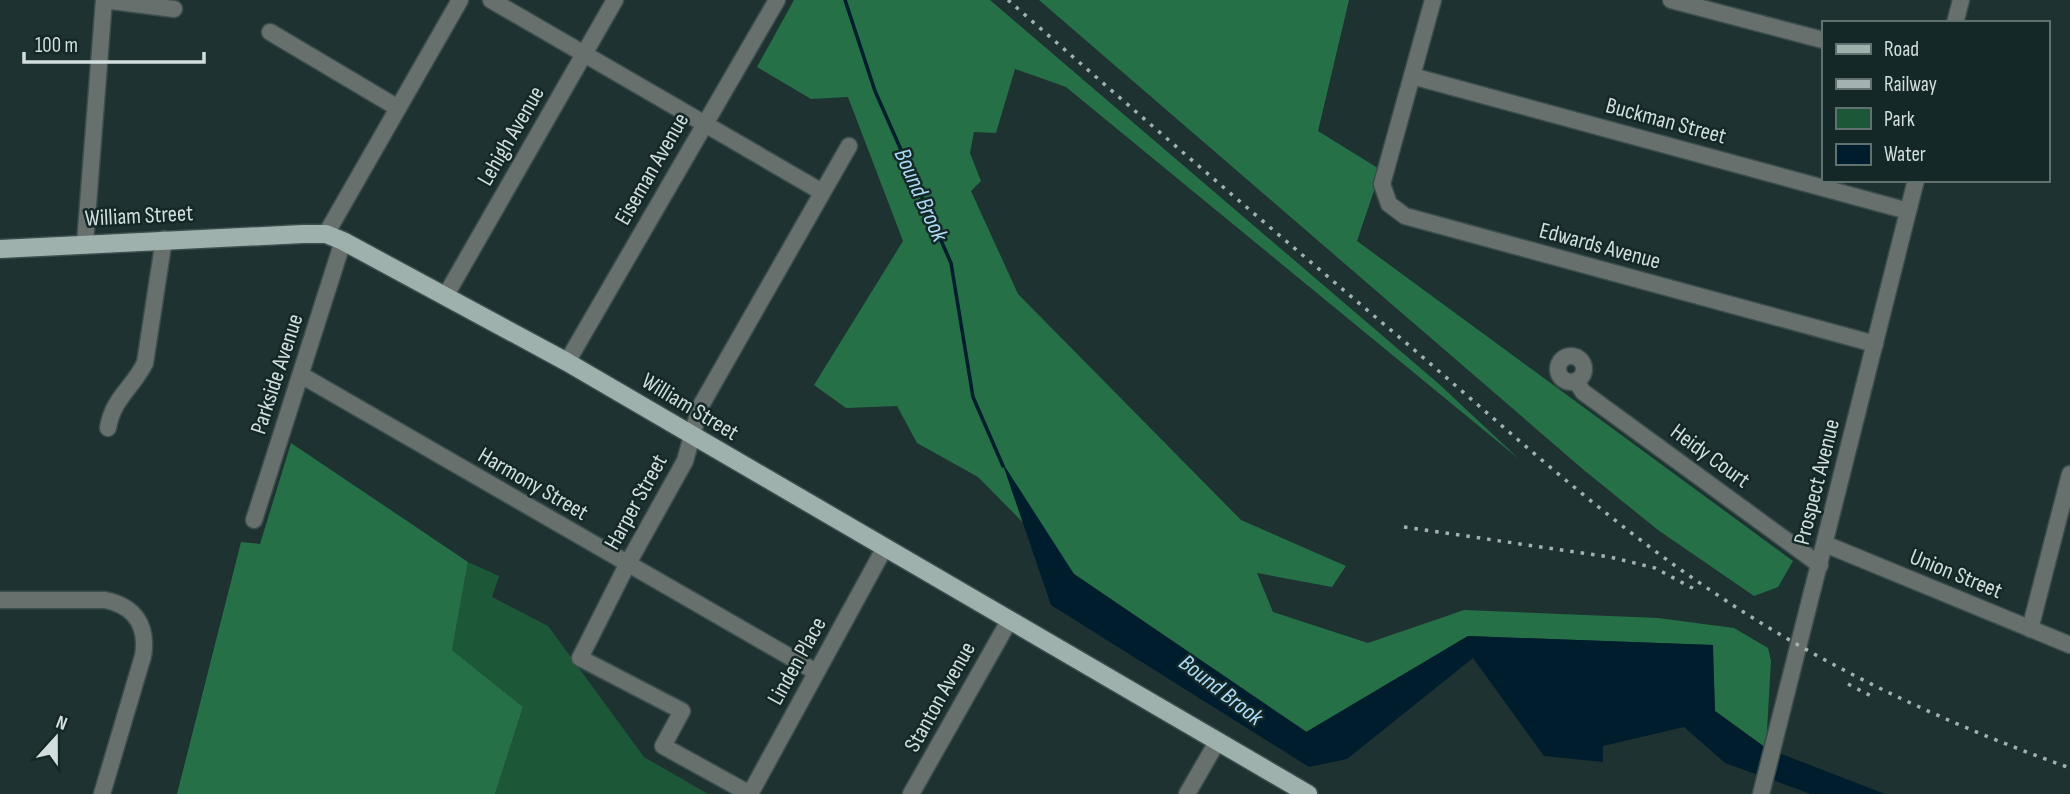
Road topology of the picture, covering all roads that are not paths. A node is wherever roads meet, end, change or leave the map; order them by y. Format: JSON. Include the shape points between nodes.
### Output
{"nodes":[{"id":1,"x":104,"y":0,"type":"edge"},
{"id":2,"x":460,"y":0,"type":"edge"},
{"id":3,"x":491,"y":0,"type":"edge"},
{"id":4,"x":615,"y":0,"type":"edge"},
{"id":5,"x":777,"y":0,"type":"edge"},
{"id":6,"x":1433,"y":0,"type":"edge"},
{"id":7,"x":1671,"y":0,"type":"edge"},
{"id":8,"x":1961,"y":0,"type":"edge"},
{"id":9,"x":174,"y":9,"type":"dead end"},
{"id":10,"x":1956,"y":21,"type":"edge"},
{"id":11,"x":270,"y":32,"type":"dead end"},
{"id":12,"x":1822,"y":40,"type":"edge"},
{"id":13,"x":585,"y":54,"type":"junction"},
{"id":14,"x":1412,"y":76,"type":"junction"},
{"id":15,"x":398,"y":108,"type":"junction"},
{"id":16,"x":704,"y":125,"type":"junction"},
{"id":17,"x":849,"y":146,"type":"dead end"},
{"id":18,"x":1915,"y":182,"type":"edge"},
{"id":19,"x":822,"y":192,"type":"junction"},
{"id":20,"x":1908,"y":211,"type":"junction"},
{"id":21,"x":334,"y":238,"type":"junction"},
{"id":22,"x":163,"y":239,"type":"junction"},
{"id":23,"x":85,"y":243,"type":"junction"},
{"id":24,"x":0,"y":249,"type":"edge"},
{"id":25,"x":446,"y":295,"type":"junction"},
{"id":26,"x":1875,"y":344,"type":"junction"},
{"id":27,"x":567,"y":362,"type":"junction"},
{"id":28,"x":301,"y":375,"type":"junction"},
{"id":29,"x":1576,"y":381,"type":"dead end"},
{"id":30,"x":108,"y":428,"type":"dead end"},
{"id":31,"x":692,"y":438,"type":"junction"},
{"id":32,"x":2070,"y":474,"type":"edge"},
{"id":33,"x":254,"y":520,"type":"dead end"},
{"id":34,"x":1825,"y":544,"type":"junction"},
{"id":35,"x":884,"y":549,"type":"junction"},
{"id":36,"x":627,"y":565,"type":"junction"},
{"id":37,"x":1820,"y":565,"type":"junction"},
{"id":38,"x":0,"y":600,"type":"edge"},
{"id":39,"x":1009,"y":621,"type":"junction"},
{"id":40,"x":2030,"y":629,"type":"junction"},
{"id":41,"x":2070,"y":645,"type":"edge"},
{"id":42,"x":816,"y":672,"type":"junction"},
{"id":43,"x":1217,"y":742,"type":"junction"},
{"id":44,"x":1761,"y":791,"type":"edge"},
{"id":45,"x":1304,"y":793,"type":"edge"},
{"id":46,"x":102,"y":794,"type":"edge"},
{"id":47,"x":750,"y":794,"type":"edge"},
{"id":48,"x":911,"y":794,"type":"edge"},
{"id":49,"x":1187,"y":794,"type":"edge"}],
"edges":[{"from":1,"to":9,"type":"street"},
{"from":1,"to":23,"type":"street"},
{"from":2,"to":15,"type":"street","name":"Parkside Avenue"},
{"from":3,"to":13,"type":"street"},
{"from":4,"to":13,"type":"street","name":"Lehigh Avenue"},
{"from":5,"to":16,"type":"street","name":"Eiseman Avenue"},
{"from":6,"to":14,"type":"street","name":"Edwards Avenue"},
{"from":7,"to":12,"type":"street"},
{"from":8,"to":10,"type":"street"},
{"from":11,"to":15,"type":"street"},
{"from":13,"to":16,"type":"street"},
{"from":13,"to":25,"type":"street","name":"Lehigh Avenue"},
{"from":14,"to":20,"type":"street","name":"Buckman Street"},
{"from":14,"to":26,"type":"street","name":"Edwards Avenue","via":[[1382,184],[1389,204],[1405,216]]},
{"from":15,"to":21,"type":"street","name":"Parkside Avenue"},
{"from":16,"to":19,"type":"street"},
{"from":16,"to":27,"type":"street","name":"Eiseman Avenue"},
{"from":17,"to":19,"type":"street","name":"Harper Street"},
{"from":18,"to":20,"type":"street","name":"Prospect Avenue"},
{"from":19,"to":31,"type":"street","name":"Harper Street","via":[[700,407]]},
{"from":20,"to":26,"type":"street","name":"Prospect Avenue"},
{"from":21,"to":22,"type":"main road","name":"William Street"},
{"from":21,"to":25,"type":"main road","name":"William Street"},
{"from":21,"to":28,"type":"street","name":"Parkside Avenue"},
{"from":22,"to":23,"type":"main road","name":"William Street"},
{"from":22,"to":30,"type":"street","via":[[145,363],[116,401]]},
{"from":23,"to":24,"type":"main road","name":"William Street"},
{"from":25,"to":27,"type":"main road","name":"William Street"},
{"from":26,"to":34,"type":"street","name":"Prospect Avenue"},
{"from":27,"to":31,"type":"main road","name":"William Street"},
{"from":28,"to":33,"type":"street","name":"Parkside Avenue"},
{"from":28,"to":36,"type":"street","name":"Harmony Street"},
{"from":29,"to":37,"type":"street","name":"Heidy Court","via":[[1583,392]]},
{"from":31,"to":35,"type":"main road","name":"William Street"},
{"from":31,"to":36,"type":"street","name":"Harper Street","via":[[685,461]]},
{"from":32,"to":40,"type":"street"},
{"from":34,"to":37,"type":"street","name":"Prospect Avenue"},
{"from":34,"to":40,"type":"street","name":"Union Street"},
{"from":35,"to":39,"type":"main road","name":"William Street"},
{"from":35,"to":42,"type":"street","name":"Linden Place"},
{"from":36,"to":42,"type":"street","name":"Harmony Street"},
{"from":36,"to":47,"type":"street","name":"Harper Street","via":[[580,658],[682,711],[663,746]]},
{"from":37,"to":44,"type":"street","name":"Prospect Avenue"},
{"from":38,"to":46,"type":"street","via":[[105,600],[119,603],[140,620],[143,656]]},
{"from":39,"to":43,"type":"main road","name":"William Street"},
{"from":39,"to":48,"type":"street","name":"Stanton Avenue"},
{"from":40,"to":41,"type":"street","name":"Union Street"},
{"from":42,"to":47,"type":"street","name":"Linden Place"},
{"from":43,"to":45,"type":"main road","name":"William Street"},
{"from":43,"to":49,"type":"street"}]}
